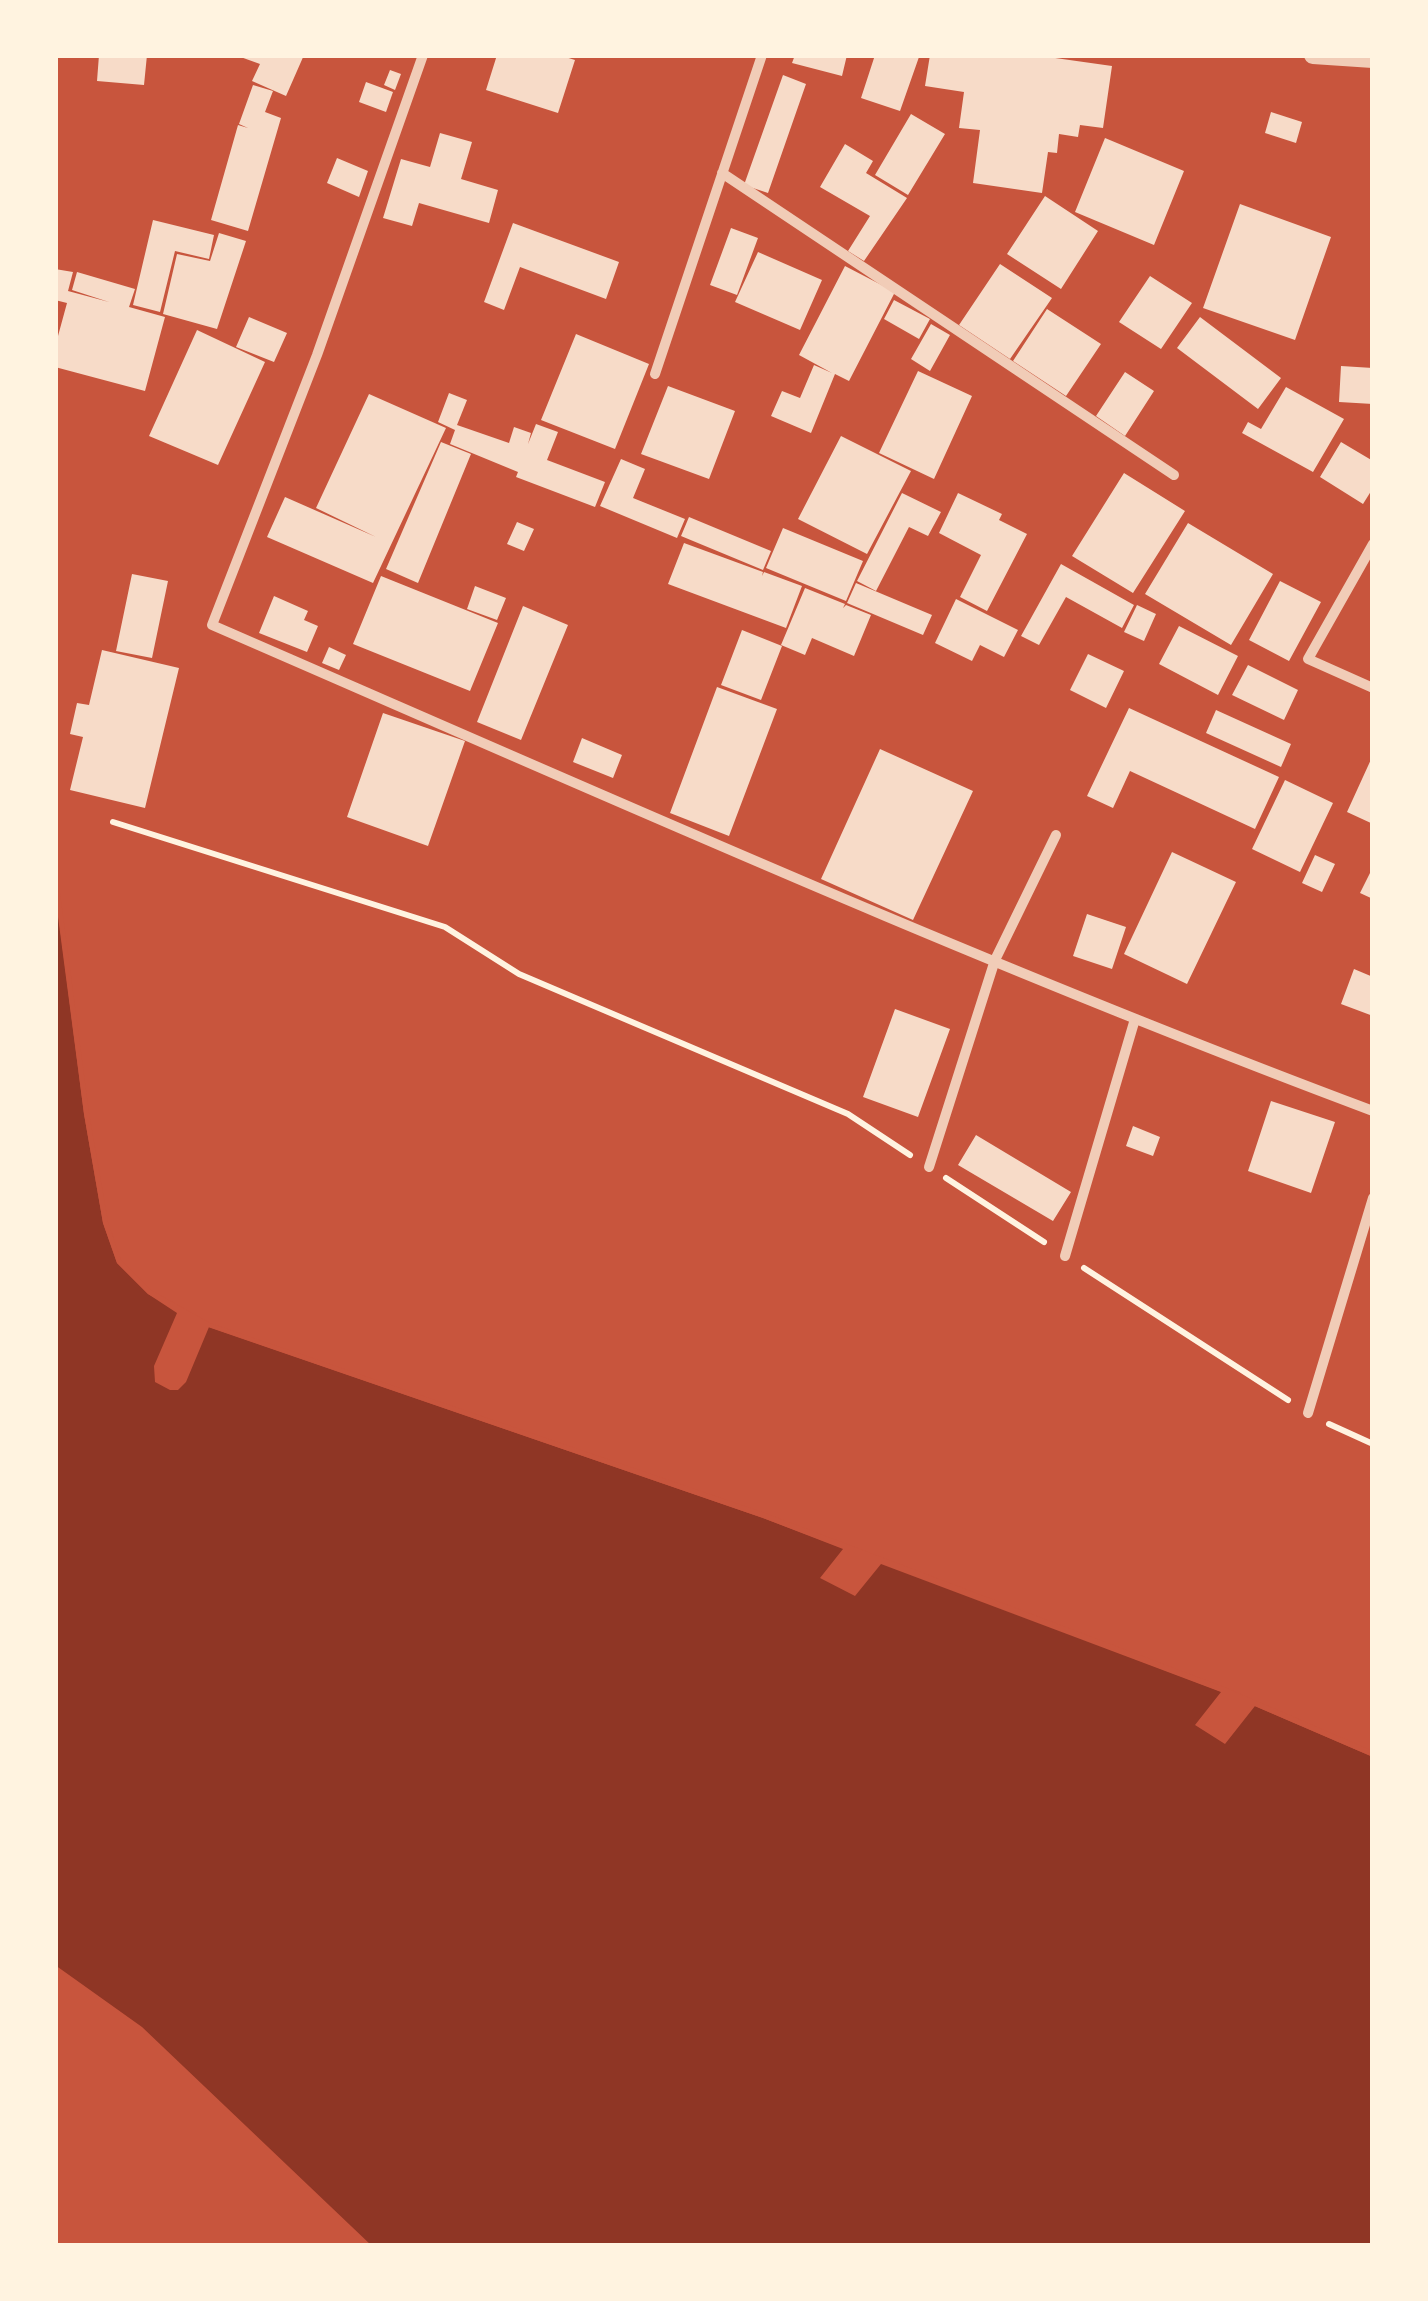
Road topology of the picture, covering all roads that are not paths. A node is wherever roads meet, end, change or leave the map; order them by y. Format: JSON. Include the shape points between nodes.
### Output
{"nodes":[{"id":1,"x":424,"y":55,"type":"edge"},
{"id":2,"x":762,"y":55,"type":"edge"},
{"id":3,"x":1313,"y":55,"type":"edge"},
{"id":4,"x":1373,"y":59,"type":"edge"},
{"id":5,"x":722,"y":173,"type":"junction"},
{"id":6,"x":655,"y":374,"type":"dead end"},
{"id":7,"x":1174,"y":475,"type":"dead end"},
{"id":8,"x":1373,"y":544,"type":"edge"},
{"id":9,"x":1373,"y":688,"type":"edge"},
{"id":10,"x":1056,"y":835,"type":"dead end"},
{"id":11,"x":995,"y":960,"type":"junction"},
{"id":12,"x":1135,"y":1019,"type":"junction"},
{"id":13,"x":1373,"y":1110,"type":"edge"},
{"id":14,"x":929,"y":1167,"type":"road end"},
{"id":15,"x":1373,"y":1198,"type":"edge"},
{"id":16,"x":1065,"y":1256,"type":"road end"},
{"id":17,"x":1308,"y":1414,"type":"road end"}],
"edges":[{"from":1,"to":11,"type":"street","via":[[212,624]]},
{"from":2,"to":5,"type":"street"},
{"from":3,"to":4,"type":"street"},
{"from":5,"to":6,"type":"street"},
{"from":5,"to":7,"type":"street"},
{"from":8,"to":9,"type":"street","via":[[1308,659]]},
{"from":10,"to":11,"type":"street"},
{"from":11,"to":12,"type":"street"},
{"from":11,"to":14,"type":"street"},
{"from":12,"to":13,"type":"street"},
{"from":12,"to":16,"type":"street"},
{"from":15,"to":17,"type":"street"}]}
